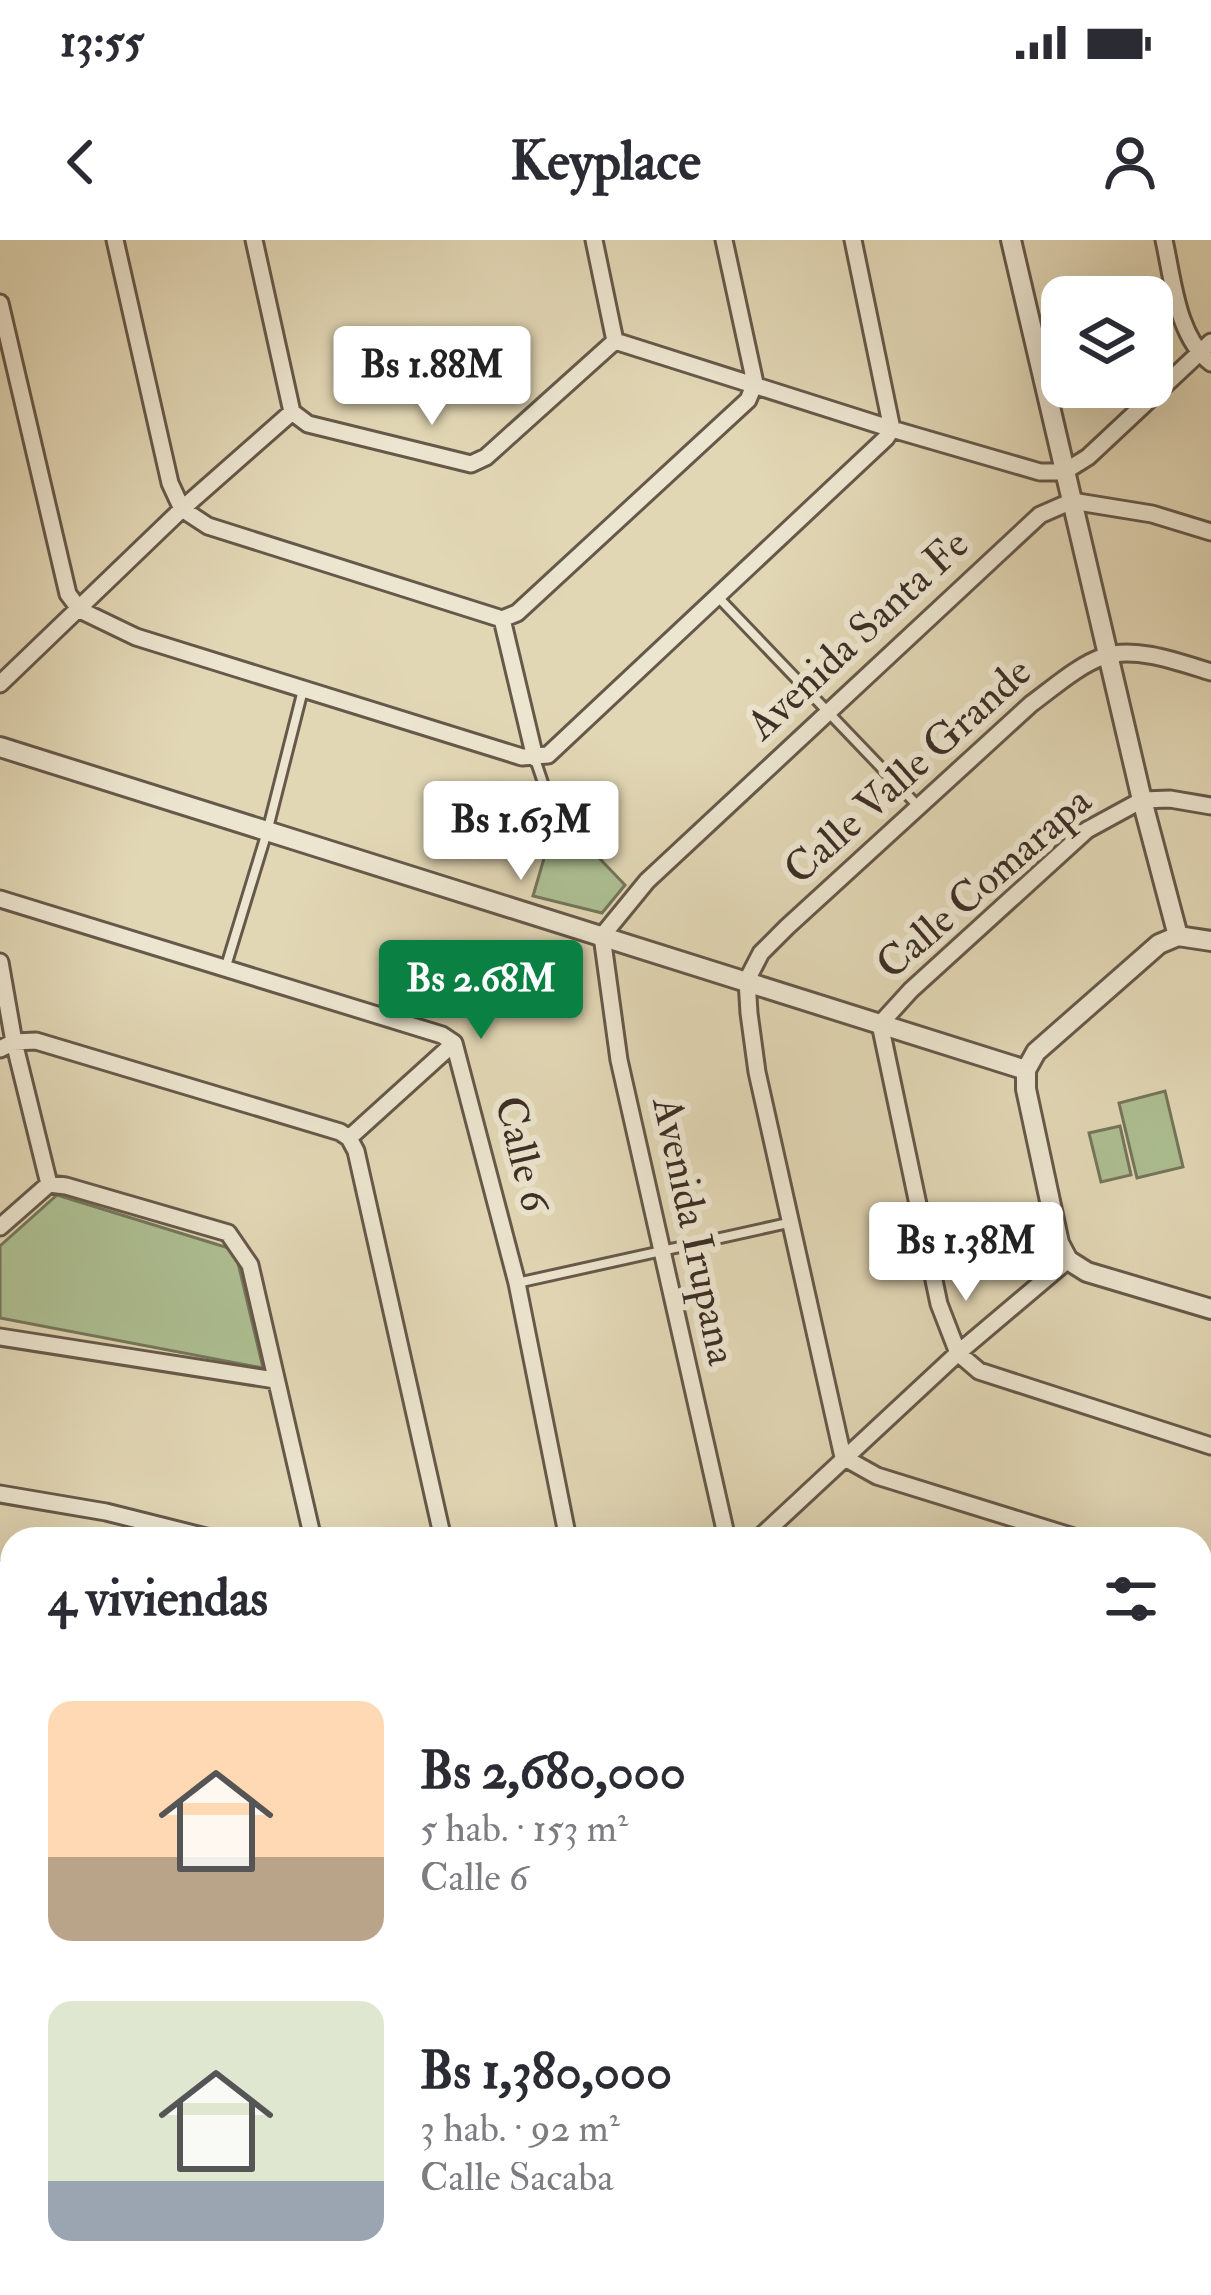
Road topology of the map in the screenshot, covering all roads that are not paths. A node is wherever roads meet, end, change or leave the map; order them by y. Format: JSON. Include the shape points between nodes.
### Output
{"nodes":[{"id":1,"x":115,"y":240,"type":"edge"},
{"id":2,"x":254,"y":240,"type":"edge"},
{"id":3,"x":593,"y":240,"type":"edge"},
{"id":4,"x":724,"y":240,"type":"edge"},
{"id":5,"x":853,"y":240,"type":"edge"},
{"id":6,"x":1011,"y":240,"type":"edge"},
{"id":7,"x":1164,"y":240,"type":"edge"},
{"id":8,"x":0,"y":302,"type":"edge"},
{"id":9,"x":615,"y":341,"type":"junction"},
{"id":10,"x":1207,"y":353,"type":"edge"},
{"id":11,"x":18,"y":377,"type":"junction"},
{"id":12,"x":0,"y":381,"type":"edge"},
{"id":13,"x":755,"y":383,"type":"junction"},
{"id":14,"x":292,"y":412,"type":"junction"},
{"id":15,"x":892,"y":429,"type":"junction"},
{"id":16,"x":1064,"y":472,"type":"junction"},
{"id":17,"x":1072,"y":501,"type":"junction"},
{"id":18,"x":182,"y":509,"type":"junction"},
{"id":19,"x":1211,"y":532,"type":"edge"},
{"id":20,"x":717,"y":596,"type":"junction"},
{"id":21,"x":80,"y":610,"type":"junction"},
{"id":22,"x":502,"y":619,"type":"junction"},
{"id":23,"x":1107,"y":655,"type":"junction"},
{"id":24,"x":1211,"y":672,"type":"edge"},
{"id":25,"x":0,"y":684,"type":"edge"},
{"id":26,"x":303,"y":688,"type":"junction"},
{"id":27,"x":827,"y":713,"type":"junction"},
{"id":28,"x":0,"y":747,"type":"edge"},
{"id":29,"x":535,"y":758,"type":"junction"},
{"id":30,"x":1142,"y":800,"type":"junction"},
{"id":31,"x":1211,"y":806,"type":"edge"},
{"id":32,"x":920,"y":807,"type":"junction"},
{"id":33,"x":267,"y":832,"type":"junction"},
{"id":34,"x":562,"y":839,"type":"dead end"},
{"id":35,"x":0,"y":899,"type":"edge"},
{"id":36,"x":1178,"y":936,"type":"junction"},
{"id":37,"x":602,"y":937,"type":"junction"},
{"id":38,"x":1211,"y":941,"type":"edge"},
{"id":39,"x":0,"y":962,"type":"edge"},
{"id":40,"x":226,"y":966,"type":"junction"},
{"id":41,"x":747,"y":980,"type":"junction"},
{"id":42,"x":880,"y":1024,"type":"junction"},
{"id":43,"x":454,"y":1043,"type":"junction"},
{"id":44,"x":7,"y":1046,"type":"edge"},
{"id":45,"x":1026,"y":1070,"type":"junction"},
{"id":46,"x":349,"y":1138,"type":"junction"},
{"id":47,"x":49,"y":1184,"type":"junction"},
{"id":48,"x":789,"y":1222,"type":"junction"},
{"id":49,"x":0,"y":1227,"type":"edge"},
{"id":50,"x":660,"y":1251,"type":"junction"},
{"id":51,"x":1068,"y":1260,"type":"junction"},
{"id":52,"x":517,"y":1283,"type":"junction"},
{"id":53,"x":1211,"y":1309,"type":"edge"},
{"id":54,"x":0,"y":1337,"type":"edge"},
{"id":55,"x":958,"y":1353,"type":"junction"},
{"id":56,"x":275,"y":1379,"type":"junction"},
{"id":57,"x":1211,"y":1446,"type":"edge"},
{"id":58,"x":843,"y":1457,"type":"junction"},
{"id":59,"x":0,"y":1494,"type":"edge"},
{"id":60,"x":166,"y":1527,"type":"edge"},
{"id":61,"x":310,"y":1527,"type":"edge"},
{"id":62,"x":440,"y":1527,"type":"edge"},
{"id":63,"x":566,"y":1527,"type":"edge"},
{"id":64,"x":724,"y":1527,"type":"edge"},
{"id":65,"x":770,"y":1527,"type":"edge"},
{"id":66,"x":1041,"y":1527,"type":"edge"}],
"edges":[{"from":1,"to":18,"type":"street"},
{"from":2,"to":14,"type":"street"},
{"from":3,"to":9,"type":"street"},
{"from":4,"to":13,"type":"street"},
{"from":5,"to":15,"type":"street"},
{"from":6,"to":16,"type":"street"},
{"from":7,"to":10,"type":"street","via":[[1182,318]]},
{"from":8,"to":11,"type":"street"},
{"from":9,"to":13,"type":"street"},
{"from":9,"to":14,"type":"street","via":[[471,464],[308,424]]},
{"from":10,"to":16,"type":"street"},
{"from":11,"to":12,"type":"lane"},
{"from":11,"to":21,"type":"street","via":[[68,594]]},
{"from":13,"to":15,"type":"street"},
{"from":13,"to":22,"type":"street","via":[[748,400]]},
{"from":14,"to":18,"type":"street"},
{"from":15,"to":16,"type":"street"},
{"from":15,"to":20,"type":"street"},
{"from":16,"to":17,"type":"street"},
{"from":17,"to":19,"type":"street"},
{"from":17,"to":23,"type":"street"},
{"from":17,"to":27,"type":"street","name":"Avenida Santa Fe","via":[[1040,515]]},
{"from":18,"to":21,"type":"street"},
{"from":18,"to":22,"type":"street","via":[[208,526]]},
{"from":20,"to":27,"type":"lane"},
{"from":20,"to":29,"type":"street","via":[[548,755]]},
{"from":21,"to":25,"type":"street"},
{"from":21,"to":26,"type":"street","via":[[136,637]]},
{"from":22,"to":29,"type":"street"},
{"from":23,"to":24,"type":"street","via":[[1165,658]]},
{"from":23,"to":30,"type":"street"},
{"from":23,"to":32,"type":"street","name":"Calle Valle Grande","via":[[1031,704]]},
{"from":26,"to":29,"type":"street"},
{"from":26,"to":33,"type":"lane"},
{"from":27,"to":32,"type":"lane"},
{"from":27,"to":37,"type":"street","name":"Avenida Santa Fe","via":[[646,881]]},
{"from":28,"to":33,"type":"street"},
{"from":29,"to":34,"type":"lane"},
{"from":30,"to":31,"type":"street","name":"Calle Comarapa"},
{"from":30,"to":36,"type":"street"},
{"from":30,"to":42,"type":"street","name":"Calle Comarapa","via":[[1087,830]]},
{"from":32,"to":41,"type":"street","name":"Calle Valle Grande","via":[[761,953]]},
{"from":33,"to":37,"type":"street"},
{"from":33,"to":40,"type":"lane"},
{"from":35,"to":40,"type":"street"},
{"from":36,"to":38,"type":"street"},
{"from":36,"to":45,"type":"street","via":[[1036,1052]]},
{"from":37,"to":41,"type":"street"},
{"from":37,"to":50,"type":"street","name":"Avenida Irupana"},
{"from":39,"to":44,"type":"street"},
{"from":40,"to":43,"type":"street"},
{"from":41,"to":42,"type":"street"},
{"from":41,"to":48,"type":"street"},
{"from":42,"to":45,"type":"street"},
{"from":42,"to":55,"type":"street","via":[[939,1304]]},
{"from":43,"to":46,"type":"street"},
{"from":43,"to":52,"type":"street","name":"Calle 6"},
{"from":44,"to":46,"type":"street","via":[[37,1041]]},
{"from":44,"to":47,"type":"street"},
{"from":45,"to":51,"type":"street"},
{"from":46,"to":62,"type":"street"},
{"from":47,"to":49,"type":"street"},
{"from":47,"to":56,"type":"street","via":[[228,1233],[250,1265]]},
{"from":48,"to":50,"type":"lane"},
{"from":48,"to":58,"type":"street"},
{"from":50,"to":52,"type":"lane"},
{"from":50,"to":64,"type":"street","name":"Avenida Irupana"},
{"from":51,"to":53,"type":"street"},
{"from":51,"to":55,"type":"street"},
{"from":52,"to":63,"type":"street","name":"Calle 6"},
{"from":54,"to":56,"type":"street"},
{"from":55,"to":57,"type":"street","via":[[979,1371]]},
{"from":55,"to":58,"type":"street"},
{"from":56,"to":61,"type":"street"},
{"from":58,"to":65,"type":"street"},
{"from":58,"to":66,"type":"street","via":[[877,1476]]},
{"from":59,"to":60,"type":"street"}]}
